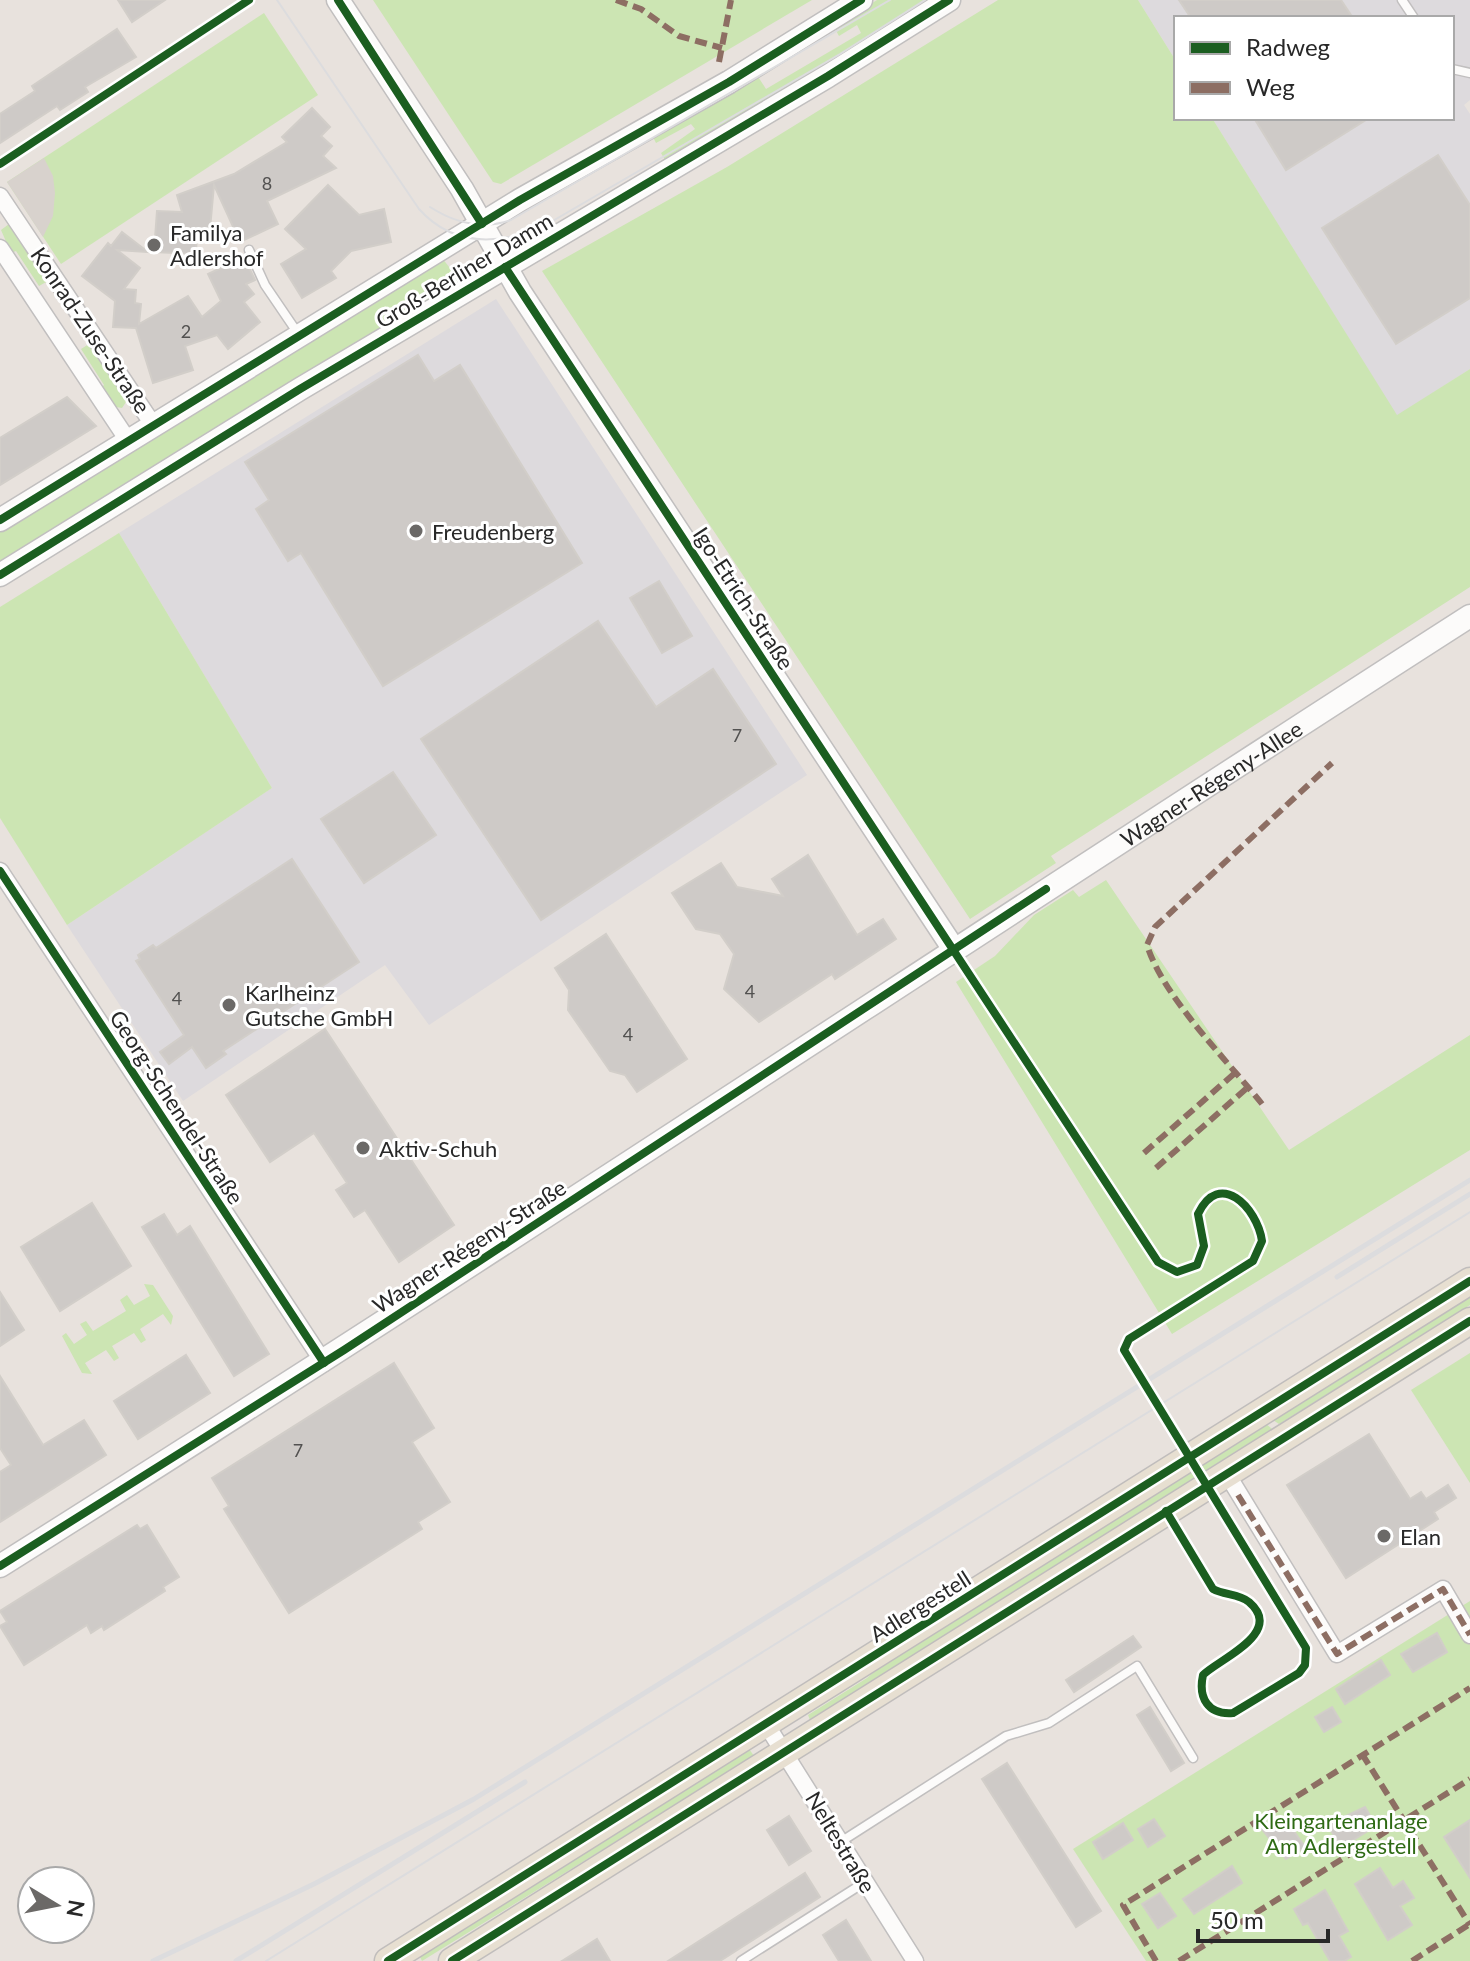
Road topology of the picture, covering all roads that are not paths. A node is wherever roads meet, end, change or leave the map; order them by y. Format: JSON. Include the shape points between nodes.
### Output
{"nodes":[{"id":1,"x":249,"y":0,"type":"edge"},
{"id":2,"x":338,"y":0,"type":"edge"},
{"id":3,"x":861,"y":0,"type":"edge"},
{"id":4,"x":949,"y":0,"type":"edge"},
{"id":5,"x":0,"y":164,"type":"edge"},
{"id":6,"x":2,"y":202,"type":"edge"},
{"id":7,"x":482,"y":224,"type":"junction"},
{"id":8,"x":0,"y":248,"type":"edge"},
{"id":9,"x":249,"y":250,"type":"dead end"},
{"id":10,"x":505,"y":267,"type":"junction"},
{"id":11,"x":299,"y":336,"type":"junction"},
{"id":12,"x":154,"y":426,"type":"junction"},
{"id":13,"x":129,"y":442,"type":"junction"},
{"id":14,"x":0,"y":520,"type":"edge"},
{"id":15,"x":0,"y":575,"type":"edge"},
{"id":16,"x":1470,"y":616,"type":"edge"},
{"id":17,"x":0,"y":871,"type":"edge"},
{"id":18,"x":953,"y":948,"type":"junction"},
{"id":19,"x":1470,"y":1281,"type":"edge"},
{"id":20,"x":1470,"y":1321,"type":"edge"},
{"id":21,"x":324,"y":1363,"type":"junction"},
{"id":22,"x":1227,"y":1474,"type":"junction"},
{"id":23,"x":0,"y":1566,"type":"edge"},
{"id":24,"x":1470,"y":1635,"type":"edge"},
{"id":25,"x":766,"y":1724,"type":"junction"},
{"id":26,"x":785,"y":1752,"type":"junction"},
{"id":27,"x":1193,"y":1758,"type":"dead end"},
{"id":28,"x":842,"y":1841,"type":"junction"},
{"id":29,"x":865,"y":1882,"type":"junction"},
{"id":30,"x":388,"y":1961,"type":"edge"},
{"id":31,"x":452,"y":1961,"type":"edge"},
{"id":32,"x":741,"y":1961,"type":"edge"},
{"id":33,"x":915,"y":1961,"type":"edge"}],
"edges":[{"from":1,"to":5,"type":"lane"},
{"from":2,"to":7,"type":"street","name":"Igo-Etrich-Straße"},
{"from":3,"to":7,"type":"street","name":"Groß-Berliner Damm"},
{"from":4,"to":10,"type":"street","name":"Groß-Berliner Damm"},
{"from":6,"to":12,"type":"street","name":"Konrad-Zuse-Straße"},
{"from":7,"to":10,"type":"street","name":"Igo-Etrich-Straße"},
{"from":7,"to":11,"type":"street","name":"Groß-Berliner Damm"},
{"from":8,"to":13,"type":"street","name":"Konrad-Zuse-Straße"},
{"from":9,"to":11,"type":"lane"},
{"from":10,"to":15,"type":"street","name":"Groß-Berliner Damm"},
{"from":10,"to":18,"type":"street","name":"Igo-Etrich-Straße"},
{"from":11,"to":12,"type":"street","name":"Groß-Berliner Damm"},
{"from":12,"to":13,"type":"street","name":"Groß-Berliner Damm"},
{"from":13,"to":14,"type":"street","name":"Groß-Berliner Damm"},
{"from":16,"to":18,"type":"street","name":"Wagner-Régeny-Allee"},
{"from":17,"to":21,"type":"street","name":"Georg-Schendel-Straße"},
{"from":18,"to":21,"type":"street","name":"Wagner-Régeny-Straße"},
{"from":19,"to":25,"type":"main road","name":"Adlergestell"},
{"from":20,"to":22,"type":"main road"},
{"from":21,"to":23,"type":"street","name":"Wagner-Régeny-Straße"},
{"from":22,"to":24,"type":"street","via":[[1337,1654],[1443,1589]]},
{"from":22,"to":26,"type":"main road"},
{"from":25,"to":26,"type":"street","name":"Neltestraße"},
{"from":25,"to":30,"type":"main road","name":"Adlergestell"},
{"from":26,"to":28,"type":"street","name":"Neltestraße"},
{"from":26,"to":31,"type":"main road"},
{"from":27,"to":28,"type":"lane","via":[[1137,1666],[1049,1723],[1006,1736]]},
{"from":28,"to":29,"type":"street","name":"Neltestraße"},
{"from":29,"to":32,"type":"lane"},
{"from":29,"to":33,"type":"street","name":"Neltestraße"}]}
